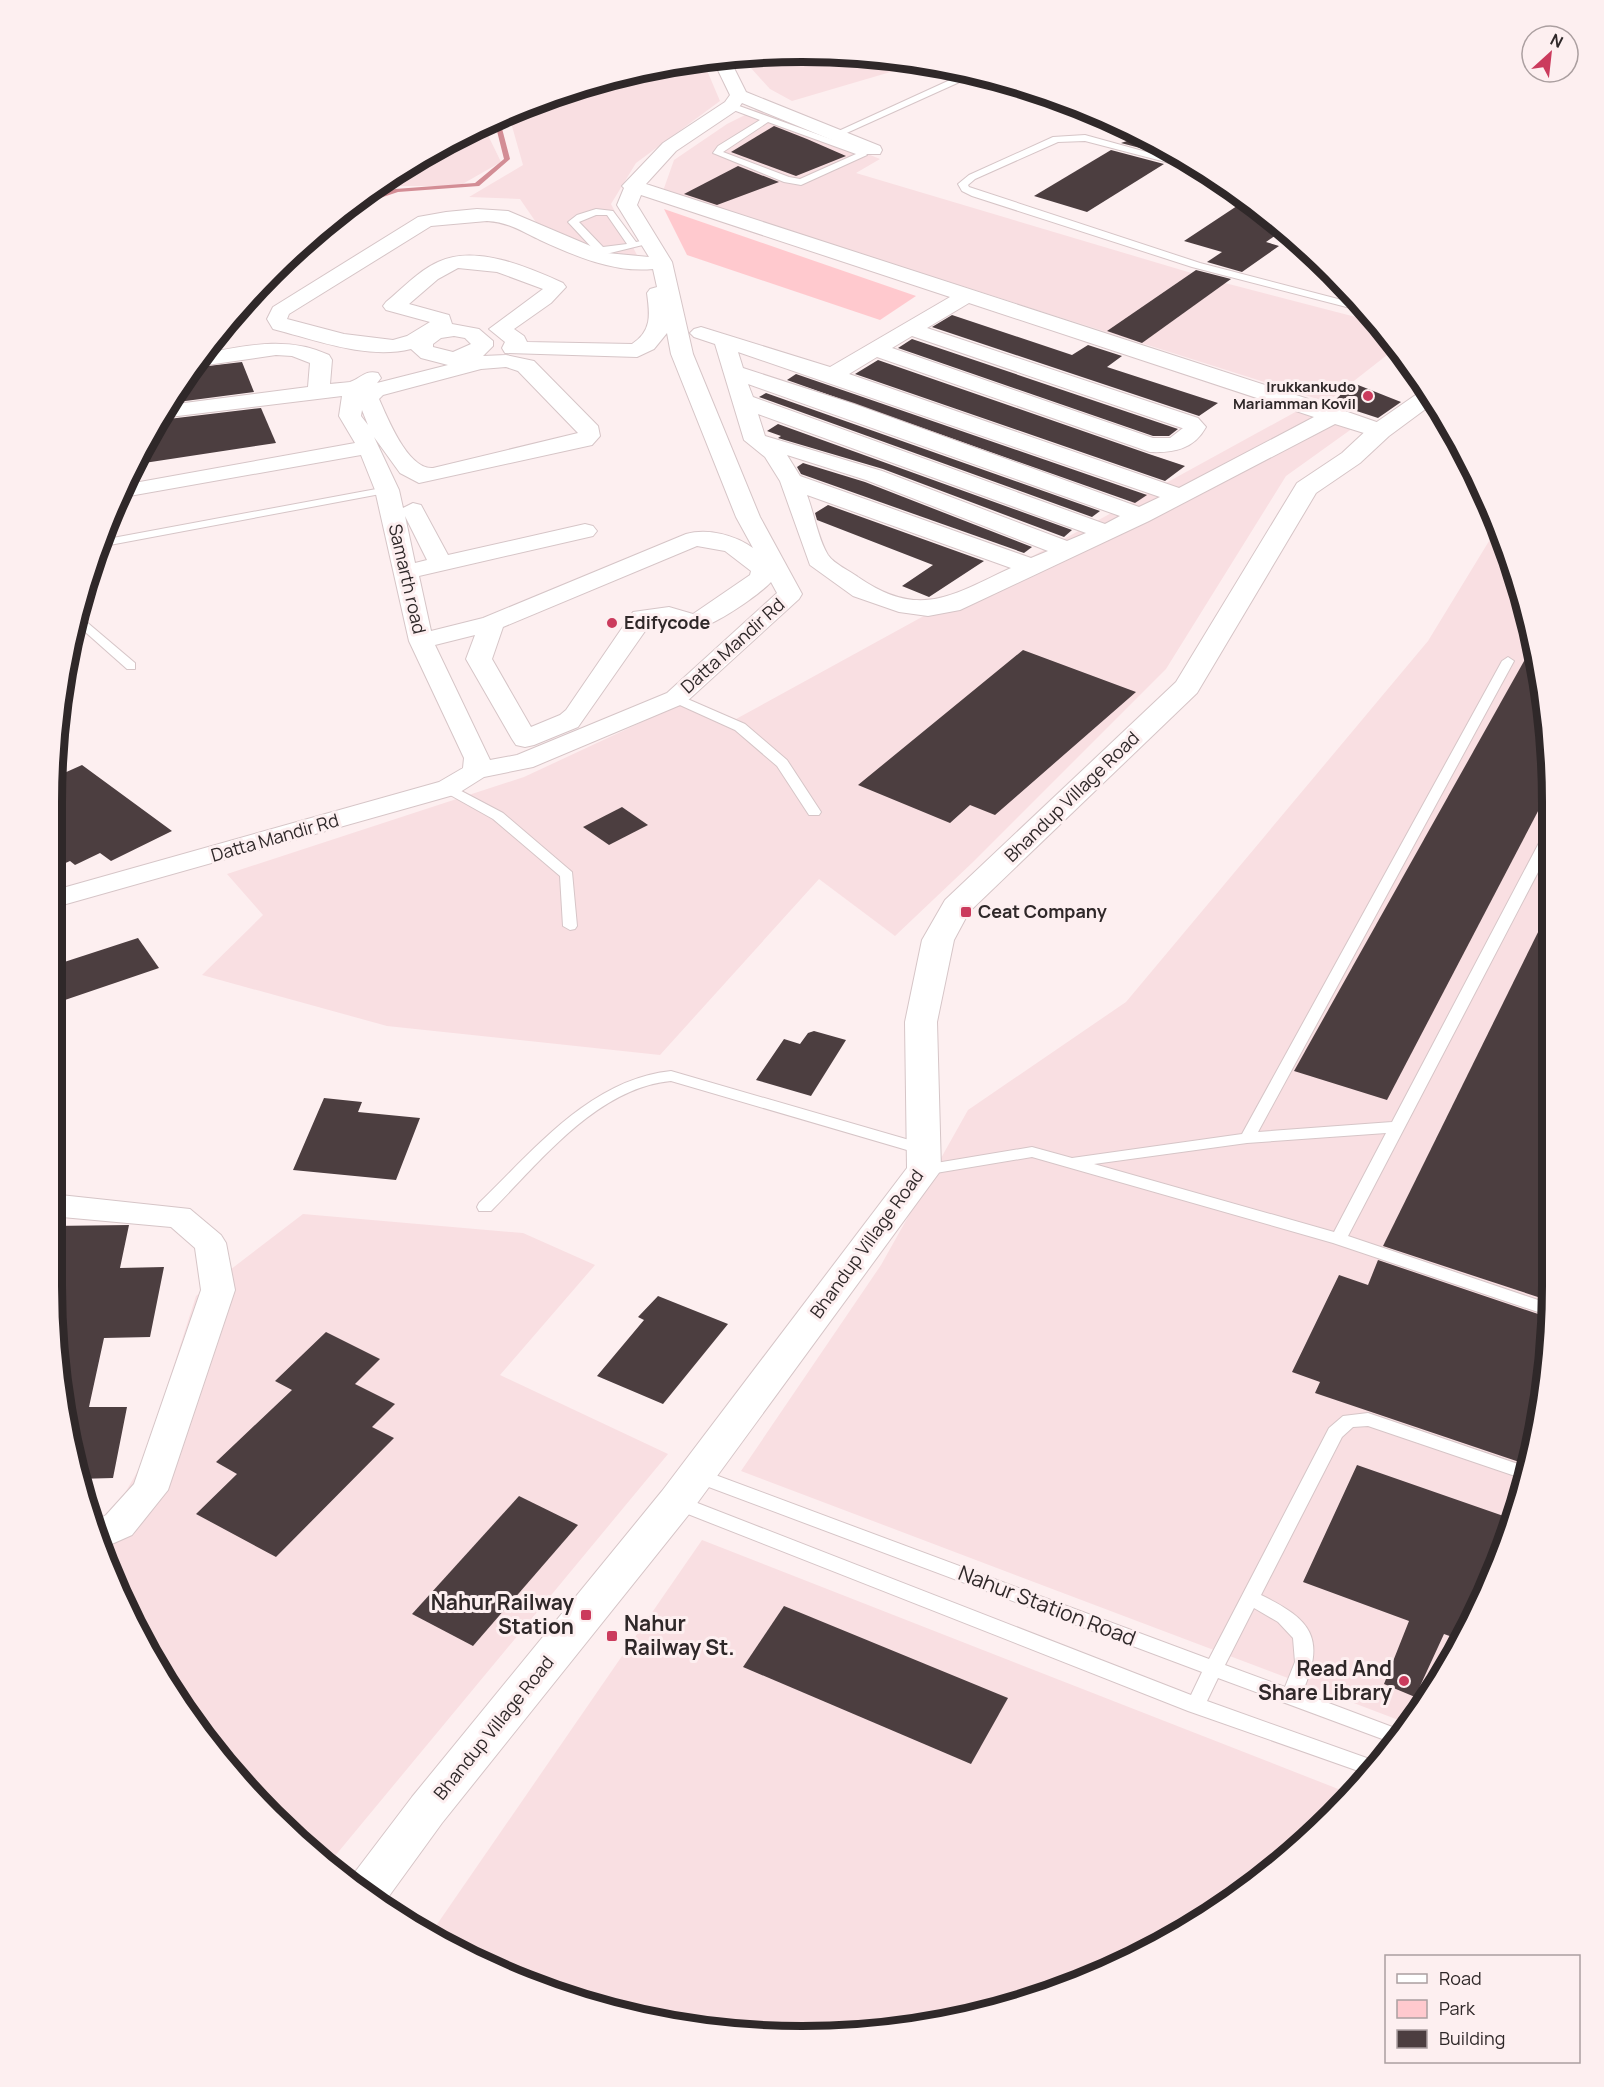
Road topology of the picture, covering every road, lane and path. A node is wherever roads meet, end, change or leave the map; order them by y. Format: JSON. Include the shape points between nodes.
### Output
{"nodes":[{"id":1,"x":723,"y":66,"type":"edge"},
{"id":2,"x":959,"y":79,"type":"edge"},
{"id":3,"x":735,"y":101,"type":"junction"},
{"id":4,"x":767,"y":119,"type":"junction"},
{"id":5,"x":837,"y":134,"type":"junction"},
{"id":6,"x":873,"y":150,"type":"dead end"},
{"id":7,"x":1175,"y":163,"type":"edge"},
{"id":8,"x":632,"y":186,"type":"junction"},
{"id":9,"x":651,"y":258,"type":"junction"},
{"id":10,"x":966,"y":296,"type":"junction"},
{"id":11,"x":1351,"y":306,"type":"edge"},
{"id":12,"x":438,"y":326,"type":"junction"},
{"id":13,"x":911,"y":328,"type":"junction"},
{"id":14,"x":482,"y":332,"type":"junction"},
{"id":15,"x":701,"y":333,"type":"dead end"},
{"id":16,"x":514,"y":338,"type":"junction"},
{"id":17,"x":724,"y":339,"type":"junction"},
{"id":18,"x":413,"y":346,"type":"junction"},
{"id":19,"x":876,"y":350,"type":"junction"},
{"id":20,"x":209,"y":360,"type":"edge"},
{"id":21,"x":732,"y":371,"type":"junction"},
{"id":22,"x":832,"y":375,"type":"junction"},
{"id":23,"x":325,"y":379,"type":"junction"},
{"id":24,"x":358,"y":387,"type":"junction"},
{"id":25,"x":1423,"y":399,"type":"edge"},
{"id":26,"x":180,"y":400,"type":"edge"},
{"id":27,"x":742,"y":401,"type":"junction"},
{"id":28,"x":208,"y":405,"type":"junction"},
{"id":29,"x":174,"y":411,"type":"edge"},
{"id":30,"x":1334,"y":415,"type":"junction"},
{"id":31,"x":168,"y":420,"type":"edge"},
{"id":32,"x":1380,"y":431,"type":"junction"},
{"id":33,"x":370,"y":437,"type":"junction"},
{"id":34,"x":755,"y":440,"type":"junction"},
{"id":35,"x":791,"y":481,"type":"junction"},
{"id":36,"x":131,"y":490,"type":"edge"},
{"id":37,"x":1180,"y":496,"type":"junction"},
{"id":38,"x":401,"y":503,"type":"junction"},
{"id":39,"x":1141,"y":516,"type":"junction"},
{"id":40,"x":585,"y":531,"type":"dead end"},
{"id":41,"x":1106,"y":532,"type":"junction"},
{"id":42,"x":109,"y":543,"type":"edge"},
{"id":43,"x":1068,"y":550,"type":"junction"},
{"id":44,"x":441,"y":564,"type":"junction"},
{"id":45,"x":1032,"y":567,"type":"junction"},
{"id":46,"x":406,"y":572,"type":"junction"},
{"id":47,"x":492,"y":623,"type":"junction"},
{"id":48,"x":84,"y":624,"type":"edge"},
{"id":49,"x":421,"y":641,"type":"junction"},
{"id":50,"x":1508,"y":661,"type":"dead end"},
{"id":51,"x":131,"y":666,"type":"dead end"},
{"id":52,"x":676,"y":698,"type":"junction"},
{"id":53,"x":525,"y":739,"type":"junction"},
{"id":54,"x":476,"y":764,"type":"junction"},
{"id":55,"x":448,"y":788,"type":"junction"},
{"id":56,"x":814,"y":812,"type":"dead end"},
{"id":57,"x":1542,"y":851,"type":"edge"},
{"id":58,"x":62,"y":897,"type":"edge"},
{"id":59,"x":570,"y":926,"type":"dead end"},
{"id":60,"x":1397,"y":1127,"type":"junction"},
{"id":61,"x":1247,"y":1138,"type":"junction"},
{"id":62,"x":924,"y":1160,"type":"junction"},
{"id":63,"x":1073,"y":1162,"type":"junction"},
{"id":64,"x":62,"y":1206,"type":"edge"},
{"id":65,"x":485,"y":1207,"type":"dead end"},
{"id":66,"x":1338,"y":1239,"type":"junction"},
{"id":67,"x":1542,"y":1307,"type":"edge"},
{"id":68,"x":1519,"y":1470,"type":"edge"},
{"id":69,"x":696,"y":1475,"type":"junction"},
{"id":70,"x":676,"y":1502,"type":"junction"},
{"id":71,"x":105,"y":1533,"type":"edge"},
{"id":72,"x":1251,"y":1598,"type":"junction"},
{"id":73,"x":1215,"y":1669,"type":"junction"},
{"id":74,"x":1290,"y":1698,"type":"junction"},
{"id":75,"x":1195,"y":1705,"type":"junction"},
{"id":76,"x":1390,"y":1734,"type":"edge"},
{"id":77,"x":1365,"y":1766,"type":"edge"},
{"id":78,"x":371,"y":1886,"type":"edge"}],
"edges":[{"from":1,"to":3,"type":"street"},
{"from":2,"to":5,"type":"lane"},
{"from":3,"to":4,"type":"lane"},
{"from":3,"to":5,"type":"street"},
{"from":3,"to":8,"type":"street","via":[[653,160]]},
{"from":4,"to":4,"type":"lane","via":[[718,153],[801,182],[862,155]]},
{"from":5,"to":6,"type":"street"},
{"from":7,"to":11,"type":"lane","via":[[1068,136],[963,184],[975,194],[1196,265]]},
{"from":8,"to":9,"type":"street","name":"Datta Mandir Rd","via":[[627,205]]},
{"from":8,"to":10,"type":"street"},
{"from":9,"to":9,"type":"lane","via":[[599,249],[573,222],[602,211],[610,213]]},
{"from":9,"to":16,"type":"street","via":[[661,325],[652,342],[637,351],[513,348],[517,340]]},
{"from":9,"to":18,"type":"street","via":[[624,264],[602,259],[510,217],[477,215],[425,221],[280,311],[277,319],[280,325],[384,347]]},
{"from":9,"to":52,"type":"street","name":"Datta Mandir Rd","via":[[682,354],[748,517],[790,594]]},
{"from":10,"to":13,"type":"street"},
{"from":10,"to":30,"type":"street"},
{"from":12,"to":14,"type":"street"},
{"from":12,"to":16,"type":"street","via":[[442,319],[393,306],[445,266],[474,261],[556,287],[500,329]]},
{"from":12,"to":18,"type":"street"},
{"from":13,"to":19,"type":"street"},
{"from":13,"to":19,"type":"street","via":[[1190,423],[1195,427],[1193,433],[1176,444],[1150,445]]},
{"from":14,"to":16,"type":"street"},
{"from":14,"to":18,"type":"street","via":[[478,350],[454,358],[434,357]]},
{"from":15,"to":17,"type":"street"},
{"from":17,"to":21,"type":"street"},
{"from":17,"to":22,"type":"street"},
{"from":18,"to":24,"type":"street"},
{"from":19,"to":22,"type":"street"},
{"from":20,"to":23,"type":"street","via":[[296,349],[321,360]]},
{"from":21,"to":27,"type":"street"},
{"from":21,"to":39,"type":"street"},
{"from":22,"to":37,"type":"street"},
{"from":23,"to":24,"type":"street"},
{"from":23,"to":28,"type":"street"},
{"from":24,"to":33,"type":"street","name":"Samarth road","via":[[352,397],[350,416]]},
{"from":25,"to":32,"type":"street","name":"Bhandup Village Road"},
{"from":26,"to":28,"type":"street"},
{"from":27,"to":34,"type":"street"},
{"from":27,"to":41,"type":"street"},
{"from":28,"to":29,"type":"street"},
{"from":28,"to":31,"type":"street"},
{"from":30,"to":32,"type":"street"},
{"from":30,"to":37,"type":"street"},
{"from":32,"to":62,"type":"street","name":"Bhandup Village Road","via":[[1351,458],[1306,489],[1187,687],[956,908],[938,940],[921,1022]]},
{"from":33,"to":33,"type":"street","via":[[368,399],[375,390],[493,360],[526,366],[590,431],[590,436],[578,441],[419,476]]},
{"from":33,"to":36,"type":"street"},
{"from":33,"to":38,"type":"street","name":"Samarth road"},
{"from":34,"to":35,"type":"street","via":[[774,453]]},
{"from":34,"to":43,"type":"street","via":[[848,466]]},
{"from":35,"to":45,"type":"street"},
{"from":35,"to":45,"type":"street","via":[[818,560],[862,591],[908,607],[928,609],[951,605]]},
{"from":37,"to":39,"type":"street"},
{"from":38,"to":42,"type":"lane"},
{"from":38,"to":44,"type":"street"},
{"from":38,"to":46,"type":"street","name":"Samarth road"},
{"from":39,"to":41,"type":"street"},
{"from":40,"to":44,"type":"street"},
{"from":41,"to":43,"type":"street"},
{"from":43,"to":45,"type":"street"},
{"from":44,"to":46,"type":"street"},
{"from":46,"to":49,"type":"street","name":"Samarth road"},
{"from":47,"to":49,"type":"street"},
{"from":47,"to":53,"type":"street","via":[[479,659]]},
{"from":47,"to":53,"type":"street","via":[[694,539],[718,539],[738,546],[764,570],[761,579],[699,621],[669,614],[642,616],[575,715]]},
{"from":48,"to":51,"type":"lane"},
{"from":49,"to":54,"type":"street","name":"Samarth road"},
{"from":50,"to":61,"type":"lane"},
{"from":52,"to":54,"type":"street","name":"Datta Mandir Rd","via":[[524,761]]},
{"from":52,"to":56,"type":"lane","via":[[740,727],[782,763]]},
{"from":53,"to":54,"type":"street"},
{"from":54,"to":55,"type":"street","name":"Datta Mandir Rd"},
{"from":55,"to":58,"type":"street","name":"Datta Mandir Rd"},
{"from":55,"to":59,"type":"lane","via":[[498,816],[567,875]]},
{"from":57,"to":60,"type":"lane"},
{"from":60,"to":61,"type":"lane"},
{"from":60,"to":66,"type":"lane"},
{"from":61,"to":63,"type":"lane"},
{"from":62,"to":63,"type":"lane","via":[[1032,1152]]},
{"from":62,"to":65,"type":"lane","via":[[671,1076],[622,1088],[588,1108]]},
{"from":62,"to":69,"type":"street","name":"Bhandup Village Road"},
{"from":63,"to":66,"type":"lane"},
{"from":64,"to":71,"type":"street","via":[[179,1217],[210,1244],[218,1290],[150,1490],[119,1525]]},
{"from":66,"to":67,"type":"lane"},
{"from":68,"to":72,"type":"lane","via":[[1368,1419],[1349,1420],[1335,1433]]},
{"from":69,"to":70,"type":"street","name":"Bhandup Village Road"},
{"from":69,"to":73,"type":"lane","name":"Nahur Station Road"},
{"from":70,"to":75,"type":"lane","name":"Nahur Station Road"},
{"from":70,"to":78,"type":"street","name":"Bhandup Village Road","via":[[427,1810]]},
{"from":72,"to":73,"type":"lane"},
{"from":72,"to":74,"type":"lane","via":[[1298,1626],[1307,1650],[1304,1670]]},
{"from":73,"to":74,"type":"lane","name":"Nahur Station Road"},
{"from":73,"to":75,"type":"lane"},
{"from":74,"to":76,"type":"lane","name":"Nahur Station Road"},
{"from":75,"to":77,"type":"lane","name":"Nahur Station Road"}]}
